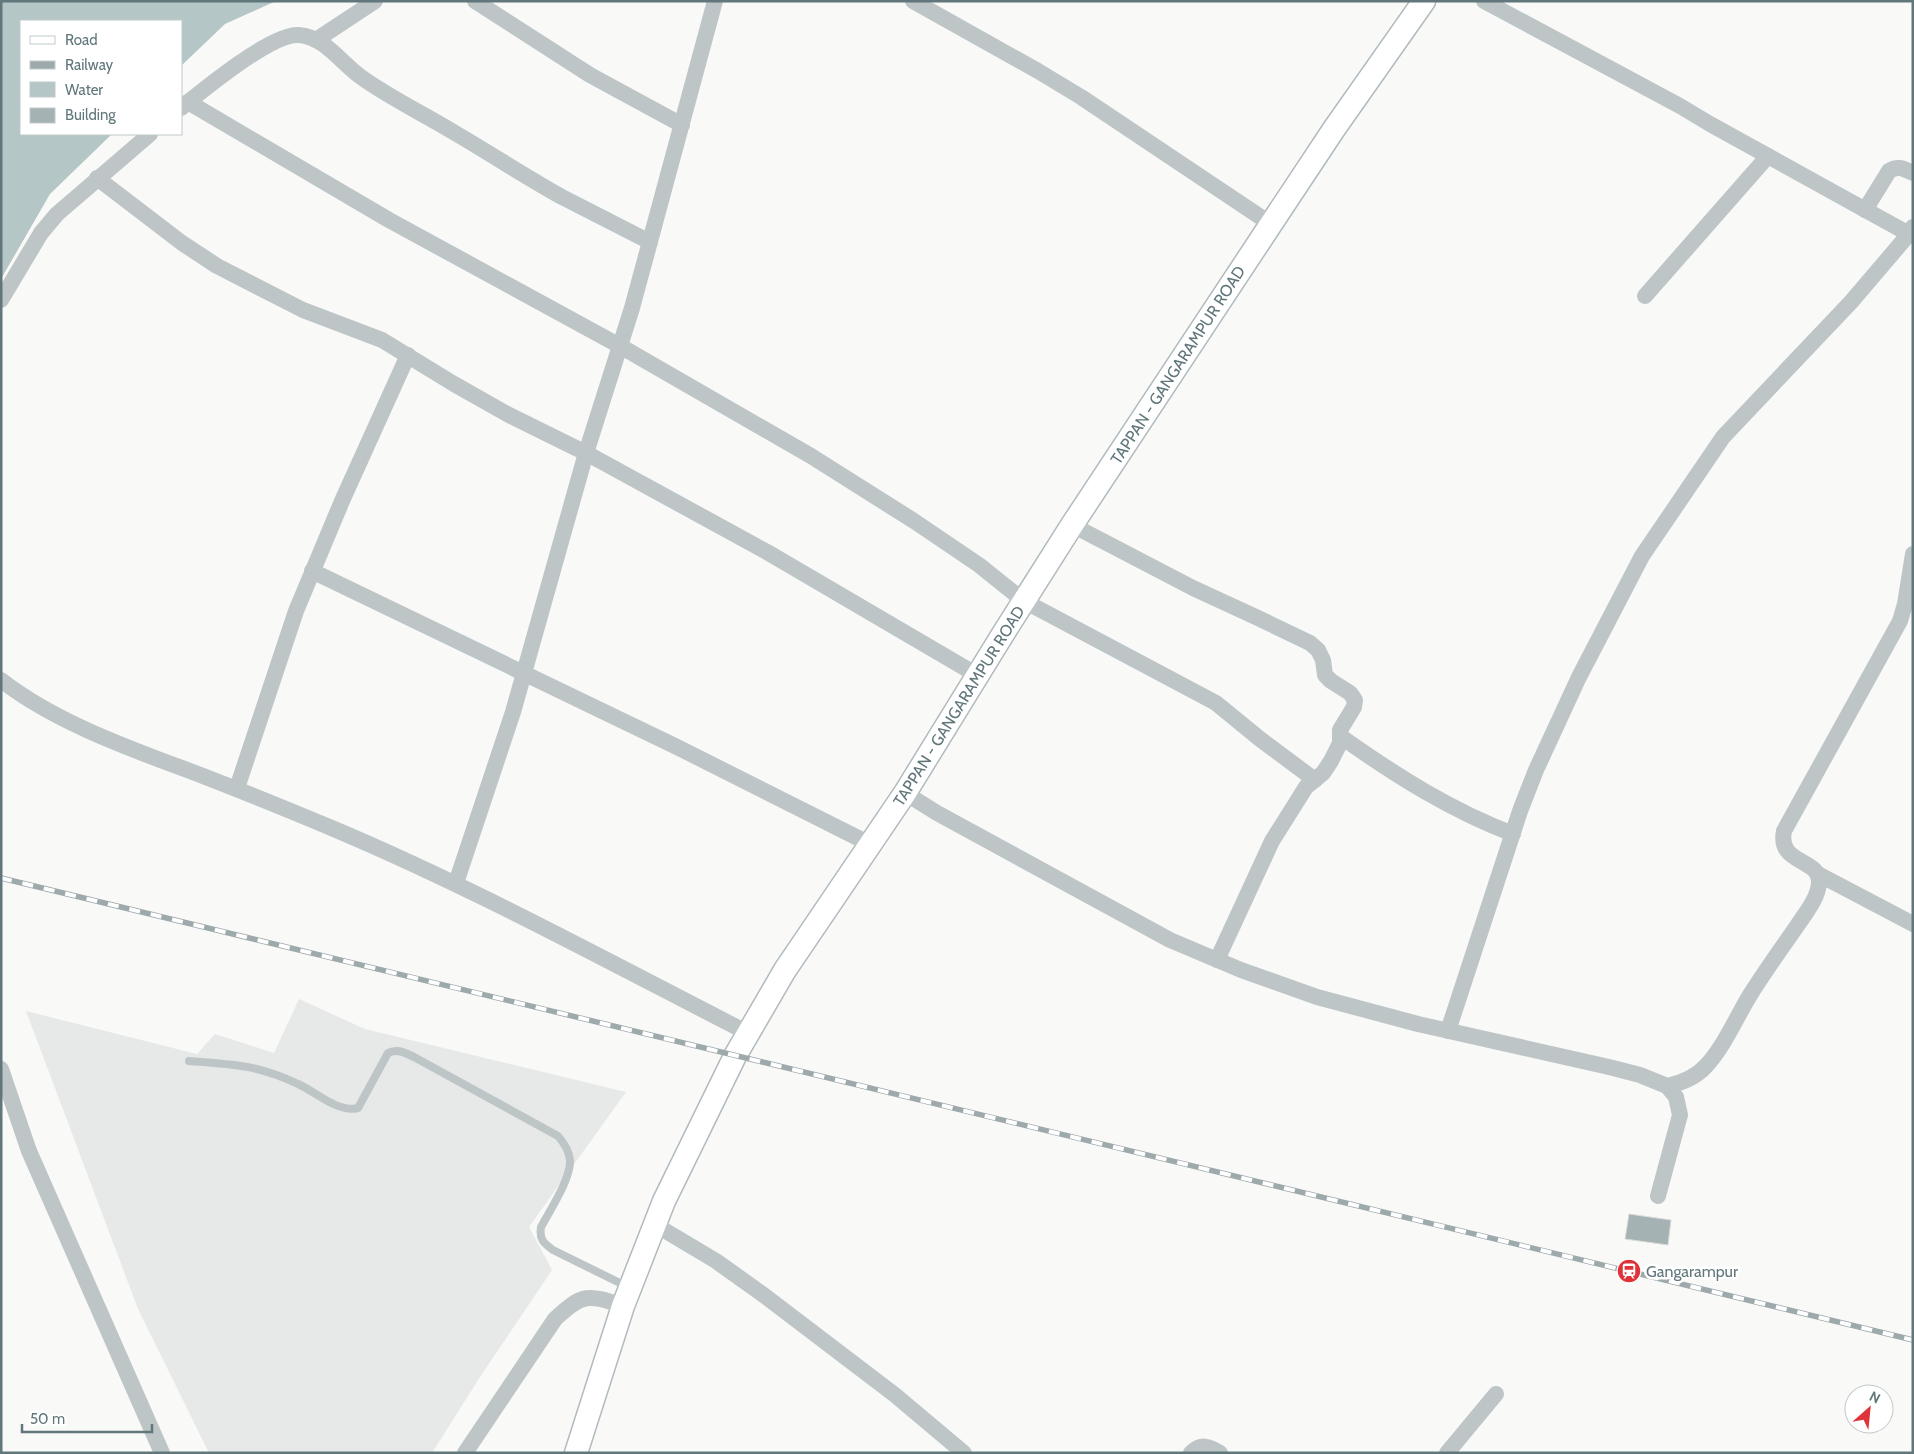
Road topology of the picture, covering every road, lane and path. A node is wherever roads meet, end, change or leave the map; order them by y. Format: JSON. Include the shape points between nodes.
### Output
{"nodes":[{"id":1,"x":375,"y":1,"type":"edge"},
{"id":2,"x":475,"y":1,"type":"edge"},
{"id":3,"x":715,"y":1,"type":"edge"},
{"id":4,"x":913,"y":1,"type":"edge"},
{"id":5,"x":1424,"y":1,"type":"edge"},
{"id":6,"x":1484,"y":1,"type":"edge"},
{"id":7,"x":316,"y":40,"type":"junction"},
{"id":8,"x":185,"y":105,"type":"edge"},
{"id":9,"x":682,"y":125,"type":"junction"},
{"id":10,"x":149,"y":135,"type":"edge"},
{"id":11,"x":1768,"y":156,"type":"junction"},
{"id":12,"x":1913,"y":173,"type":"edge"},
{"id":13,"x":97,"y":178,"type":"junction"},
{"id":14,"x":1865,"y":210,"type":"junction"},
{"id":15,"x":1271,"y":224,"type":"junction"},
{"id":16,"x":1911,"y":231,"type":"edge"},
{"id":17,"x":650,"y":242,"type":"junction"},
{"id":18,"x":1645,"y":296,"type":"dead end"},
{"id":19,"x":1,"y":300,"type":"edge"},
{"id":20,"x":620,"y":346,"type":"junction"},
{"id":21,"x":408,"y":355,"type":"junction"},
{"id":22,"x":586,"y":454,"type":"junction"},
{"id":23,"x":1072,"y":525,"type":"junction"},
{"id":24,"x":1913,"y":554,"type":"edge"},
{"id":25,"x":312,"y":571,"type":"junction"},
{"id":26,"x":1024,"y":601,"type":"junction"},
{"id":27,"x":523,"y":672,"type":"junction"},
{"id":28,"x":978,"y":675,"type":"junction"},
{"id":29,"x":1,"y":680,"type":"edge"},
{"id":30,"x":1340,"y":736,"type":"junction"},
{"id":31,"x":1315,"y":780,"type":"junction"},
{"id":32,"x":237,"y":788,"type":"junction"},
{"id":33,"x":905,"y":793,"type":"junction"},
{"id":34,"x":1513,"y":834,"type":"junction"},
{"id":35,"x":870,"y":844,"type":"junction"},
{"id":36,"x":1818,"y":874,"type":"junction"},
{"id":37,"x":456,"y":883,"type":"junction"},
{"id":38,"x":1913,"y":924,"type":"edge"},
{"id":39,"x":1217,"y":960,"type":"junction"},
{"id":40,"x":1448,"y":1031,"type":"junction"},
{"id":41,"x":748,"y":1033,"type":"junction"},
{"id":42,"x":189,"y":1060,"type":"dead end"},
{"id":43,"x":1,"y":1069,"type":"edge"},
{"id":44,"x":1667,"y":1086,"type":"junction"},
{"id":45,"x":1658,"y":1196,"type":"dead end"},
{"id":46,"x":654,"y":1224,"type":"junction"},
{"id":47,"x":626,"y":1297,"type":"junction"},
{"id":48,"x":1496,"y":1394,"type":"dead end"},
{"id":49,"x":162,"y":1453,"type":"edge"},
{"id":50,"x":465,"y":1453,"type":"edge"},
{"id":51,"x":576,"y":1453,"type":"edge"},
{"id":52,"x":964,"y":1453,"type":"edge"},
{"id":53,"x":1191,"y":1453,"type":"edge"},
{"id":54,"x":1220,"y":1453,"type":"edge"},
{"id":55,"x":1448,"y":1453,"type":"edge"}],
"edges":[{"from":1,"to":7,"type":"street"},
{"from":2,"to":9,"type":"street","via":[[590,75]]},
{"from":3,"to":9,"type":"street"},
{"from":4,"to":15,"type":"street","via":[[1081,97]]},
{"from":5,"to":15,"type":"main road","name":"TAPPAN - GANGARAMPUR ROAD"},
{"from":6,"to":11,"type":"street"},
{"from":7,"to":8,"type":"street","via":[[299,35],[276,41]]},
{"from":7,"to":17,"type":"street","via":[[376,86],[561,196]]},
{"from":8,"to":20,"type":"street"},
{"from":9,"to":17,"type":"street"},
{"from":10,"to":13,"type":"street"},
{"from":11,"to":14,"type":"street"},
{"from":11,"to":18,"type":"street"},
{"from":12,"to":14,"type":"street","via":[[1900,167],[1889,171]]},
{"from":13,"to":19,"type":"street","via":[[41,233]]},
{"from":13,"to":21,"type":"street","via":[[182,243],[218,266],[279,299],[382,340]]},
{"from":14,"to":16,"type":"street"},
{"from":15,"to":23,"type":"main road","name":"TAPPAN - GANGARAMPUR ROAD"},
{"from":16,"to":34,"type":"street","via":[[1850,302],[1723,437],[1654,535],[1575,686],[1536,770]]},
{"from":17,"to":20,"type":"street"},
{"from":20,"to":22,"type":"street"},
{"from":20,"to":26,"type":"street","via":[[866,490],[979,565]]},
{"from":21,"to":22,"type":"street","via":[[509,415]]},
{"from":21,"to":25,"type":"street"},
{"from":22,"to":27,"type":"street"},
{"from":22,"to":28,"type":"street","via":[[767,552]]},
{"from":23,"to":26,"type":"main road","name":"TAPPAN - GANGARAMPUR ROAD"},
{"from":23,"to":30,"type":"street","via":[[1193,588],[1294,635],[1318,650],[1325,675],[1355,700]]},
{"from":24,"to":36,"type":"street","via":[[1900,621],[1784,831],[1784,848]]},
{"from":25,"to":27,"type":"street"},
{"from":25,"to":32,"type":"street"},
{"from":26,"to":28,"type":"main road","name":"TAPPAN - GANGARAMPUR ROAD"},
{"from":26,"to":31,"type":"street","via":[[1216,703]]},
{"from":27,"to":35,"type":"street"},
{"from":27,"to":37,"type":"street","via":[[500,754]]},
{"from":28,"to":33,"type":"main road","name":"TAPPAN - GANGARAMPUR ROAD"},
{"from":29,"to":32,"type":"street","via":[[17,693],[72,723]]},
{"from":30,"to":31,"type":"street","via":[[1331,762]]},
{"from":30,"to":34,"type":"street","via":[[1439,801]]},
{"from":31,"to":39,"type":"street","via":[[1306,787],[1272,841]]},
{"from":32,"to":37,"type":"street"},
{"from":33,"to":35,"type":"main road","name":"TAPPAN - GANGARAMPUR ROAD"},
{"from":33,"to":39,"type":"street","via":[[936,813],[1162,935]]},
{"from":34,"to":40,"type":"street"},
{"from":35,"to":41,"type":"main road","name":"TAPPAN - GANGARAMPUR ROAD","via":[[784,970]]},
{"from":36,"to":38,"type":"street"},
{"from":36,"to":44,"type":"street","via":[[1818,891],[1809,908],[1717,1051],[1694,1077]]},
{"from":37,"to":41,"type":"street"},
{"from":39,"to":40,"type":"street","via":[[1317,997]]},
{"from":40,"to":44,"type":"street","via":[[1609,1067]]},
{"from":41,"to":46,"type":"main road","name":"TAPPAN - GANGARAMPUR ROAD","via":[[701,1122]]},
{"from":42,"to":47,"type":"lane","via":[[263,1070],[350,1110],[358,1108],[388,1053],[402,1051],[414,1057],[558,1136],[567,1146],[570,1170],[541,1227],[542,1242]]},
{"from":43,"to":49,"type":"street","via":[[29,1152]]},
{"from":44,"to":45,"type":"street","via":[[1676,1097],[1680,1115]]},
{"from":46,"to":47,"type":"main road","name":"TAPPAN - GANGARAMPUR ROAD"},
{"from":46,"to":52,"type":"street","via":[[716,1261],[765,1296],[895,1395]]},
{"from":47,"to":50,"type":"street","via":[[586,1297],[568,1306],[555,1319]]},
{"from":47,"to":51,"type":"main road","name":"TAPPAN - GANGARAMPUR ROAD"},
{"from":48,"to":55,"type":"street"},
{"from":53,"to":54,"type":"street","via":[[1202,1446]]}]}
